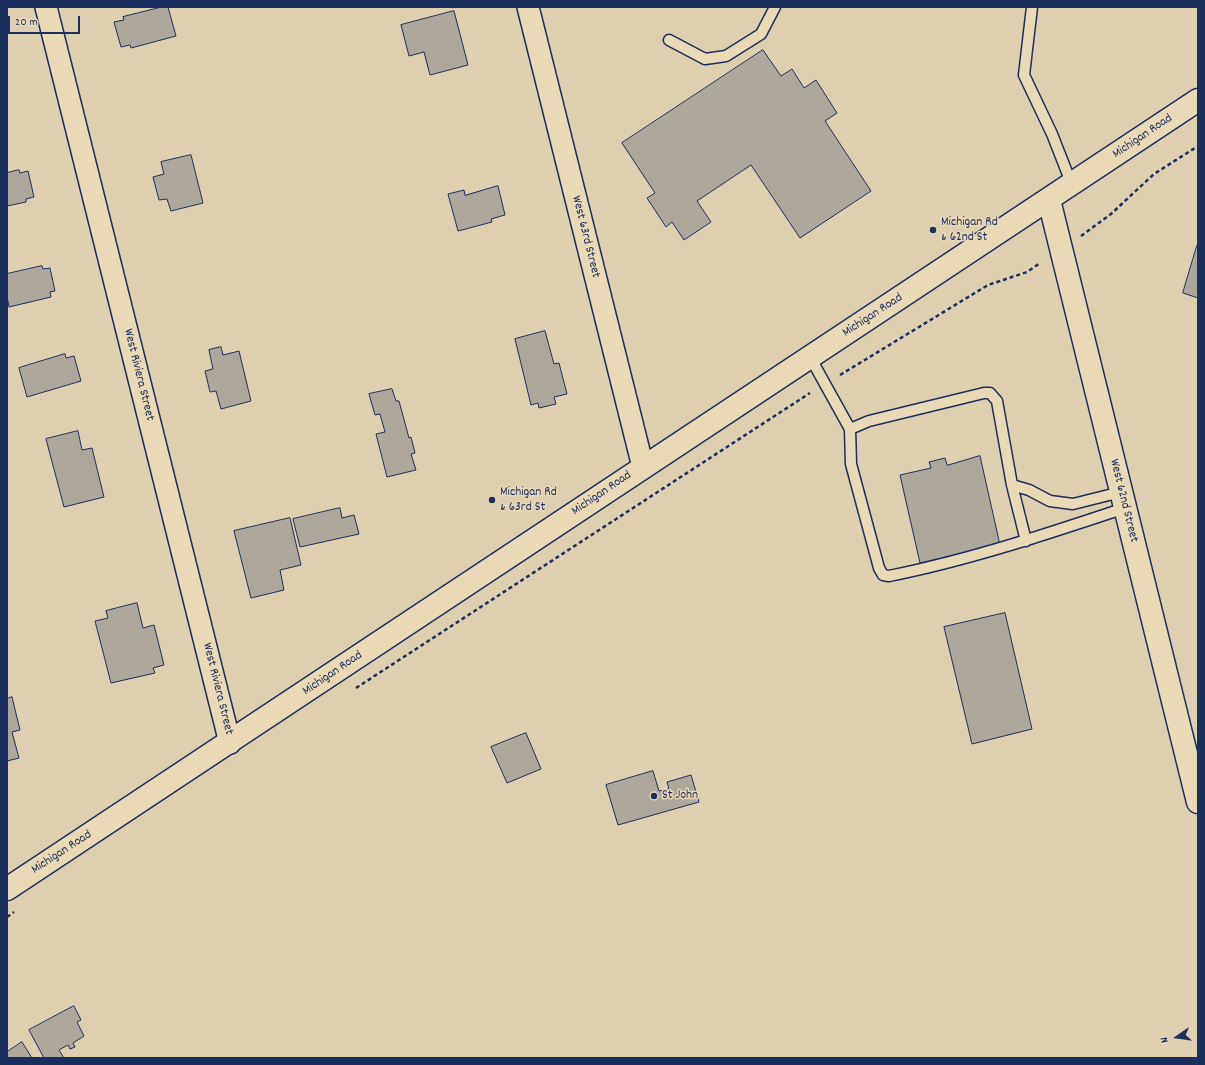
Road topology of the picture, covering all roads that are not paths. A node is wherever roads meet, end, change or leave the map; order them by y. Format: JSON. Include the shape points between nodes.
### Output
{"nodes":[{"id":1,"x":46,"y":7,"type":"edge"},
{"id":2,"x":528,"y":7,"type":"edge"},
{"id":3,"x":775,"y":7,"type":"edge"},
{"id":4,"x":1032,"y":7,"type":"edge"},
{"id":5,"x":669,"y":40,"type":"dead end"},
{"id":6,"x":1198,"y":100,"type":"edge"},
{"id":7,"x":1072,"y":185,"type":"junction"},
{"id":8,"x":1049,"y":200,"type":"junction"},
{"id":9,"x":810,"y":357,"type":"junction"},
{"id":10,"x":850,"y":429,"type":"junction"},
{"id":11,"x":643,"y":467,"type":"junction"},
{"id":12,"x":1012,"y":485,"type":"junction"},
{"id":13,"x":1123,"y":500,"type":"junction"},
{"id":14,"x":1026,"y":541,"type":"junction"},
{"id":15,"x":230,"y":743,"type":"junction"},
{"id":16,"x":1198,"y":802,"type":"edge"},
{"id":17,"x":7,"y":889,"type":"edge"}],
"edges":[{"from":1,"to":15,"type":"street","name":"West Riviera Street"},
{"from":2,"to":11,"type":"street","name":"West 63rd Street"},
{"from":3,"to":5,"type":"lane","via":[[761,34],[726,56],[705,59]]},
{"from":4,"to":7,"type":"lane","via":[[1024,75],[1052,134]]},
{"from":6,"to":7,"type":"main road","name":"Michigan Road"},
{"from":7,"to":8,"type":"main road","name":"Michigan Road"},
{"from":8,"to":9,"type":"main road","name":"Michigan Road"},
{"from":8,"to":13,"type":"main road","name":"West 62nd Street"},
{"from":9,"to":10,"type":"lane"},
{"from":9,"to":11,"type":"main road","name":"Michigan Road"},
{"from":10,"to":12,"type":"lane","via":[[869,421],[990,393],[997,401]]},
{"from":10,"to":14,"type":"lane","via":[[851,464],[883,575],[930,568]]},
{"from":11,"to":15,"type":"main road","name":"Michigan Road"},
{"from":12,"to":13,"type":"lane","via":[[1050,501],[1073,504]]},
{"from":12,"to":14,"type":"lane"},
{"from":13,"to":14,"type":"lane"},
{"from":13,"to":16,"type":"main road","name":"West 62nd Street"},
{"from":15,"to":17,"type":"main road","name":"Michigan Road"}]}
